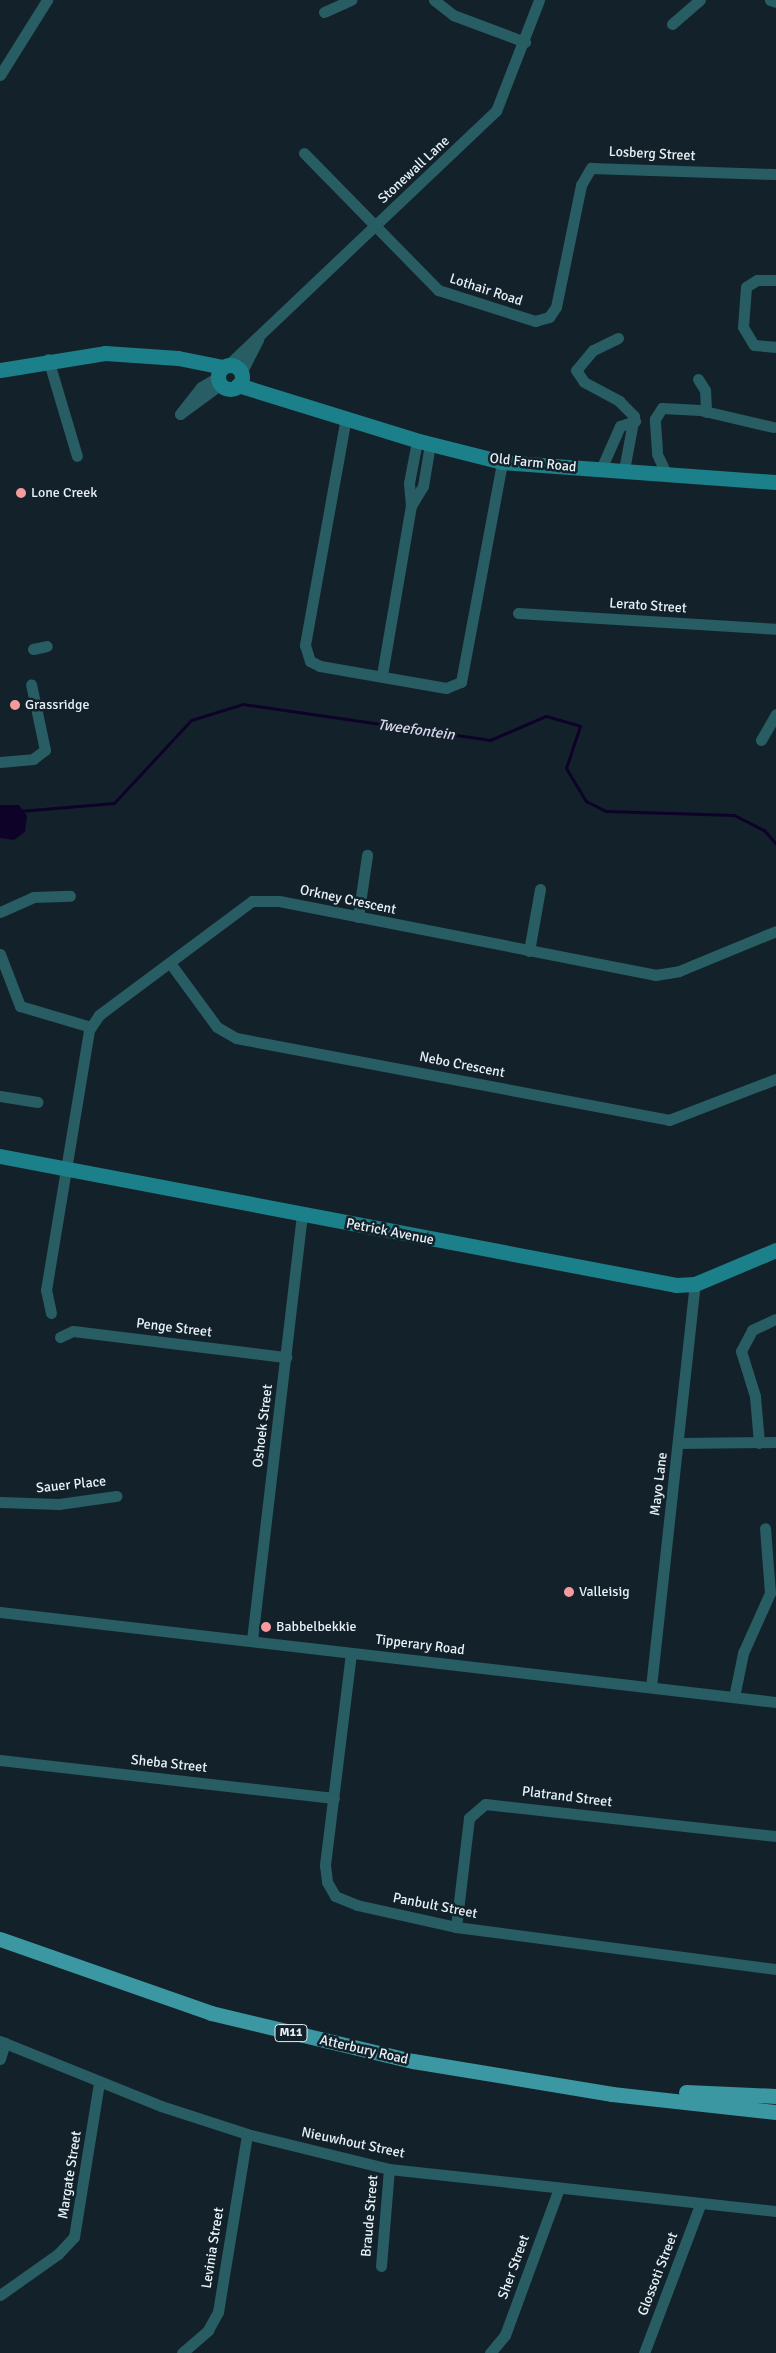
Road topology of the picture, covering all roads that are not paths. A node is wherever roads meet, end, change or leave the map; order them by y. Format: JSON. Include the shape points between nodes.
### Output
{"nodes":[{"id":1,"x":47,"y":0,"type":"edge"},
{"id":2,"x":351,"y":0,"type":"edge"},
{"id":3,"x":434,"y":0,"type":"edge"},
{"id":4,"x":540,"y":0,"type":"edge"},
{"id":5,"x":700,"y":0,"type":"edge"},
{"id":6,"x":770,"y":0,"type":"edge"},
{"id":7,"x":776,"y":2,"type":"edge"},
{"id":8,"x":324,"y":12,"type":"dead end"},
{"id":9,"x":672,"y":24,"type":"dead end"},
{"id":10,"x":525,"y":42,"type":"junction"},
{"id":11,"x":0,"y":75,"type":"edge"},
{"id":12,"x":304,"y":153,"type":"dead end"},
{"id":13,"x":776,"y":174,"type":"edge"},
{"id":14,"x":376,"y":226,"type":"junction"},
{"id":15,"x":776,"y":280,"type":"edge"},
{"id":16,"x":552,"y":314,"type":"joint"},
{"id":17,"x":618,"y":338,"type":"dead end"},
{"id":18,"x":776,"y":347,"type":"edge"},
{"id":19,"x":48,"y":359,"type":"junction"},
{"id":20,"x":0,"y":370,"type":"edge"},
{"id":21,"x":229,"y":375,"type":"junction"},
{"id":22,"x":698,"y":379,"type":"dead end"},
{"id":23,"x":706,"y":412,"type":"junction"},
{"id":24,"x":346,"y":417,"type":"junction"},
{"id":25,"x":635,"y":421,"type":"junction"},
{"id":26,"x":773,"y":428,"type":"dead end"},
{"id":27,"x":423,"y":443,"type":"junction"},
{"id":28,"x":657,"y":451,"type":"dead end"},
{"id":29,"x":77,"y":456,"type":"dead end"},
{"id":30,"x":502,"y":462,"type":"junction"},
{"id":31,"x":601,"y":469,"type":"junction"},
{"id":32,"x":624,"y":470,"type":"junction"},
{"id":33,"x":776,"y":482,"type":"edge"},
{"id":34,"x":518,"y":613,"type":"dead end"},
{"id":35,"x":776,"y":629,"type":"edge"},
{"id":36,"x":47,"y":646,"type":"dead end"},
{"id":37,"x":33,"y":648,"type":"dead end"},
{"id":38,"x":382,"y":675,"type":"junction"},
{"id":39,"x":31,"y":684,"type":"dead end"},
{"id":40,"x":776,"y":714,"type":"edge"},
{"id":41,"x":761,"y":740,"type":"dead end"},
{"id":42,"x":0,"y":762,"type":"edge"},
{"id":43,"x":366,"y":855,"type":"dead end"},
{"id":44,"x":540,"y":889,"type":"dead end"},
{"id":45,"x":70,"y":896,"type":"dead end"},
{"id":46,"x":0,"y":912,"type":"edge"},
{"id":47,"x":358,"y":917,"type":"junction"},
{"id":48,"x":776,"y":931,"type":"edge"},
{"id":49,"x":529,"y":951,"type":"junction"},
{"id":50,"x":0,"y":954,"type":"edge"},
{"id":51,"x":170,"y":963,"type":"junction"},
{"id":52,"x":90,"y":1027,"type":"junction"},
{"id":53,"x":776,"y":1079,"type":"edge"},
{"id":54,"x":0,"y":1096,"type":"edge"},
{"id":55,"x":38,"y":1102,"type":"dead end"},
{"id":56,"x":0,"y":1156,"type":"edge"},
{"id":57,"x":65,"y":1169,"type":"junction"},
{"id":58,"x":302,"y":1216,"type":"junction"},
{"id":59,"x":776,"y":1250,"type":"edge"},
{"id":60,"x":695,"y":1284,"type":"junction"},
{"id":61,"x":51,"y":1313,"type":"dead end"},
{"id":62,"x":776,"y":1318,"type":"edge"},
{"id":63,"x":60,"y":1337,"type":"dead end"},
{"id":64,"x":286,"y":1357,"type":"junction"},
{"id":65,"x":776,"y":1442,"type":"edge"},
{"id":66,"x":679,"y":1443,"type":"junction"},
{"id":67,"x":760,"y":1443,"type":"junction"},
{"id":68,"x":116,"y":1496,"type":"dead end"},
{"id":69,"x":0,"y":1502,"type":"edge"},
{"id":70,"x":765,"y":1528,"type":"dead end"},
{"id":71,"x":0,"y":1612,"type":"edge"},
{"id":72,"x":252,"y":1640,"type":"junction"},
{"id":73,"x":350,"y":1652,"type":"junction"},
{"id":74,"x":651,"y":1687,"type":"junction"},
{"id":75,"x":734,"y":1697,"type":"junction"},
{"id":76,"x":776,"y":1702,"type":"edge"},
{"id":77,"x":0,"y":1760,"type":"edge"},
{"id":78,"x":334,"y":1798,"type":"junction"},
{"id":79,"x":776,"y":1836,"type":"edge"},
{"id":80,"x":456,"y":1927,"type":"junction"},
{"id":81,"x":0,"y":1939,"type":"edge"},
{"id":82,"x":776,"y":1969,"type":"edge"},
{"id":83,"x":2,"y":2042,"type":"edge"},
{"id":84,"x":0,"y":2059,"type":"edge"},
{"id":85,"x":99,"y":2083,"type":"junction"},
{"id":86,"x":592,"y":2089,"type":"junction"},
{"id":87,"x":776,"y":2096,"type":"edge"},
{"id":88,"x":776,"y":2112,"type":"edge"},
{"id":89,"x":247,"y":2134,"type":"junction"},
{"id":90,"x":389,"y":2169,"type":"junction"},
{"id":91,"x":559,"y":2188,"type":"junction"},
{"id":92,"x":700,"y":2205,"type":"junction"},
{"id":93,"x":776,"y":2211,"type":"edge"},
{"id":94,"x":381,"y":2266,"type":"dead end"},
{"id":95,"x":0,"y":2295,"type":"edge"},
{"id":96,"x":182,"y":2353,"type":"edge"},
{"id":97,"x":490,"y":2353,"type":"edge"},
{"id":98,"x":644,"y":2353,"type":"edge"}],
"edges":[{"from":1,"to":11,"type":"street"},
{"from":2,"to":8,"type":"street"},
{"from":3,"to":10,"type":"street","via":[[453,15]]},
{"from":4,"to":10,"type":"street","name":"Stonewall Lane"},
{"from":5,"to":9,"type":"street"},
{"from":6,"to":7,"type":"street"},
{"from":10,"to":14,"type":"street","name":"Stonewall Lane","via":[[496,111]]},
{"from":12,"to":14,"type":"street","name":"Lothair Road"},
{"from":13,"to":16,"type":"street","name":"Losberg Street","via":[[591,168],[582,178]]},
{"from":14,"to":16,"type":"street","name":"Lothair Road","via":[[446,295],[535,321]]},
{"from":14,"to":21,"type":"street","name":"Stonewall Lane","via":[[263,331]]},
{"from":15,"to":18,"type":"street","via":[[753,281],[746,287],[743,327],[754,345]]},
{"from":17,"to":25,"type":"street","via":[[593,350],[576,370],[584,382],[623,404]]},
{"from":19,"to":20,"type":"street","name":"Old Farm Road"},
{"from":19,"to":21,"type":"street","name":"Old Farm Road","via":[[105,353],[161,358]]},
{"from":19,"to":29,"type":"street"},
{"from":21,"to":24,"type":"street","name":"Old Farm Road"},
{"from":22,"to":23,"type":"street","via":[[705,390]]},
{"from":23,"to":26,"type":"street"},
{"from":23,"to":28,"type":"street","via":[[659,410],[655,419]]},
{"from":24,"to":27,"type":"street","name":"Old Farm Road"},
{"from":24,"to":38,"type":"street","via":[[306,653],[320,666]]},
{"from":25,"to":31,"type":"street","via":[[620,426]]},
{"from":25,"to":32,"type":"street"},
{"from":27,"to":30,"type":"street","name":"Old Farm Road"},
{"from":27,"to":38,"type":"street","via":[[409,483],[411,506]]},
{"from":30,"to":31,"type":"street","name":"Old Farm Road"},
{"from":30,"to":38,"type":"street","via":[[461,682],[446,688]]},
{"from":31,"to":32,"type":"street","name":"Old Farm Road"},
{"from":32,"to":33,"type":"street","name":"Old Farm Road"},
{"from":34,"to":35,"type":"street","name":"Lerato Street"},
{"from":36,"to":37,"type":"street"},
{"from":39,"to":42,"type":"street","via":[[45,745],[43,753],[34,760]]},
{"from":40,"to":41,"type":"street"},
{"from":43,"to":47,"type":"street"},
{"from":44,"to":49,"type":"street"},
{"from":45,"to":46,"type":"street","via":[[33,897]]},
{"from":47,"to":49,"type":"street","name":"Orkney Crescent"},
{"from":47,"to":51,"type":"street","name":"Orkney Crescent","via":[[256,899]]},
{"from":48,"to":49,"type":"street","name":"Orkney Crescent","via":[[663,975]]},
{"from":50,"to":52,"type":"street","via":[[23,1008]]},
{"from":51,"to":52,"type":"street","name":"Orkney Crescent","via":[[100,1015]]},
{"from":51,"to":53,"type":"street","name":"Nebo Crescent","via":[[217,1027],[236,1038],[669,1120]]},
{"from":52,"to":57,"type":"street"},
{"from":54,"to":55,"type":"street"},
{"from":56,"to":57,"type":"street","name":"Petrick Avenue"},
{"from":57,"to":58,"type":"street","name":"Petrick Avenue"},
{"from":57,"to":61,"type":"street","via":[[46,1290]]},
{"from":58,"to":60,"type":"street","name":"Petrick Avenue","via":[[647,1281]]},
{"from":58,"to":64,"type":"street","name":"Oshoek Street"},
{"from":59,"to":60,"type":"street","name":"Petrick Avenue"},
{"from":60,"to":66,"type":"street","name":"Mayo Lane"},
{"from":62,"to":67,"type":"street","via":[[752,1330],[741,1351],[755,1396]]},
{"from":63,"to":64,"type":"street","name":"Penge Street","via":[[73,1330]]},
{"from":64,"to":72,"type":"street","name":"Oshoek Street"},
{"from":65,"to":67,"type":"street"},
{"from":66,"to":67,"type":"street"},
{"from":66,"to":74,"type":"street","name":"Mayo Lane"},
{"from":68,"to":69,"type":"street","name":"Sauer Place","via":[[59,1504]]},
{"from":70,"to":75,"type":"street","via":[[770,1593],[744,1653]]},
{"from":71,"to":72,"type":"street","name":"Tipperary Road"},
{"from":72,"to":73,"type":"street","name":"Tipperary Road"},
{"from":73,"to":74,"type":"street","name":"Tipperary Road"},
{"from":73,"to":78,"type":"street","name":"Panbult Street"},
{"from":74,"to":75,"type":"street","name":"Tipperary Road"},
{"from":75,"to":76,"type":"street","name":"Tipperary Road"},
{"from":77,"to":78,"type":"street","name":"Sheba Street"},
{"from":78,"to":80,"type":"street","name":"Panbult Street","via":[[326,1882],[335,1896],[351,1903]]},
{"from":79,"to":80,"type":"street","name":"Platrand Street","via":[[485,1804],[469,1818]]},
{"from":80,"to":82,"type":"street","name":"Panbult Street"},
{"from":81,"to":86,"type":"main road","name":"Atterbury Road","number":"M11","via":[[220,2015],[413,2061]]},
{"from":83,"to":84,"type":"street"},
{"from":83,"to":85,"type":"street","name":"Nieuwhout Street"},
{"from":85,"to":89,"type":"street","name":"Nieuwhout Street"},
{"from":85,"to":95,"type":"street","name":"Margate Street","via":[[74,2238],[58,2254]]},
{"from":86,"to":87,"type":"main road","name":"Atterbury Road","number":"M11"},
{"from":86,"to":88,"type":"main road","name":"Atterbury Road","number":"M11"},
{"from":89,"to":90,"type":"street","name":"Nieuwhout Street"},
{"from":89,"to":96,"type":"street","name":"Levinia Street","via":[[218,2312],[208,2330]]},
{"from":90,"to":91,"type":"street","name":"Nieuwhout Street"},
{"from":90,"to":94,"type":"street","name":"Braude Street"},
{"from":91,"to":92,"type":"street","name":"Nieuwhout Street"},
{"from":91,"to":97,"type":"street","name":"Sher Street","via":[[504,2334]]},
{"from":92,"to":93,"type":"street","name":"Nieuwhout Street"},
{"from":92,"to":98,"type":"street","name":"Glossoti Street"}]}
